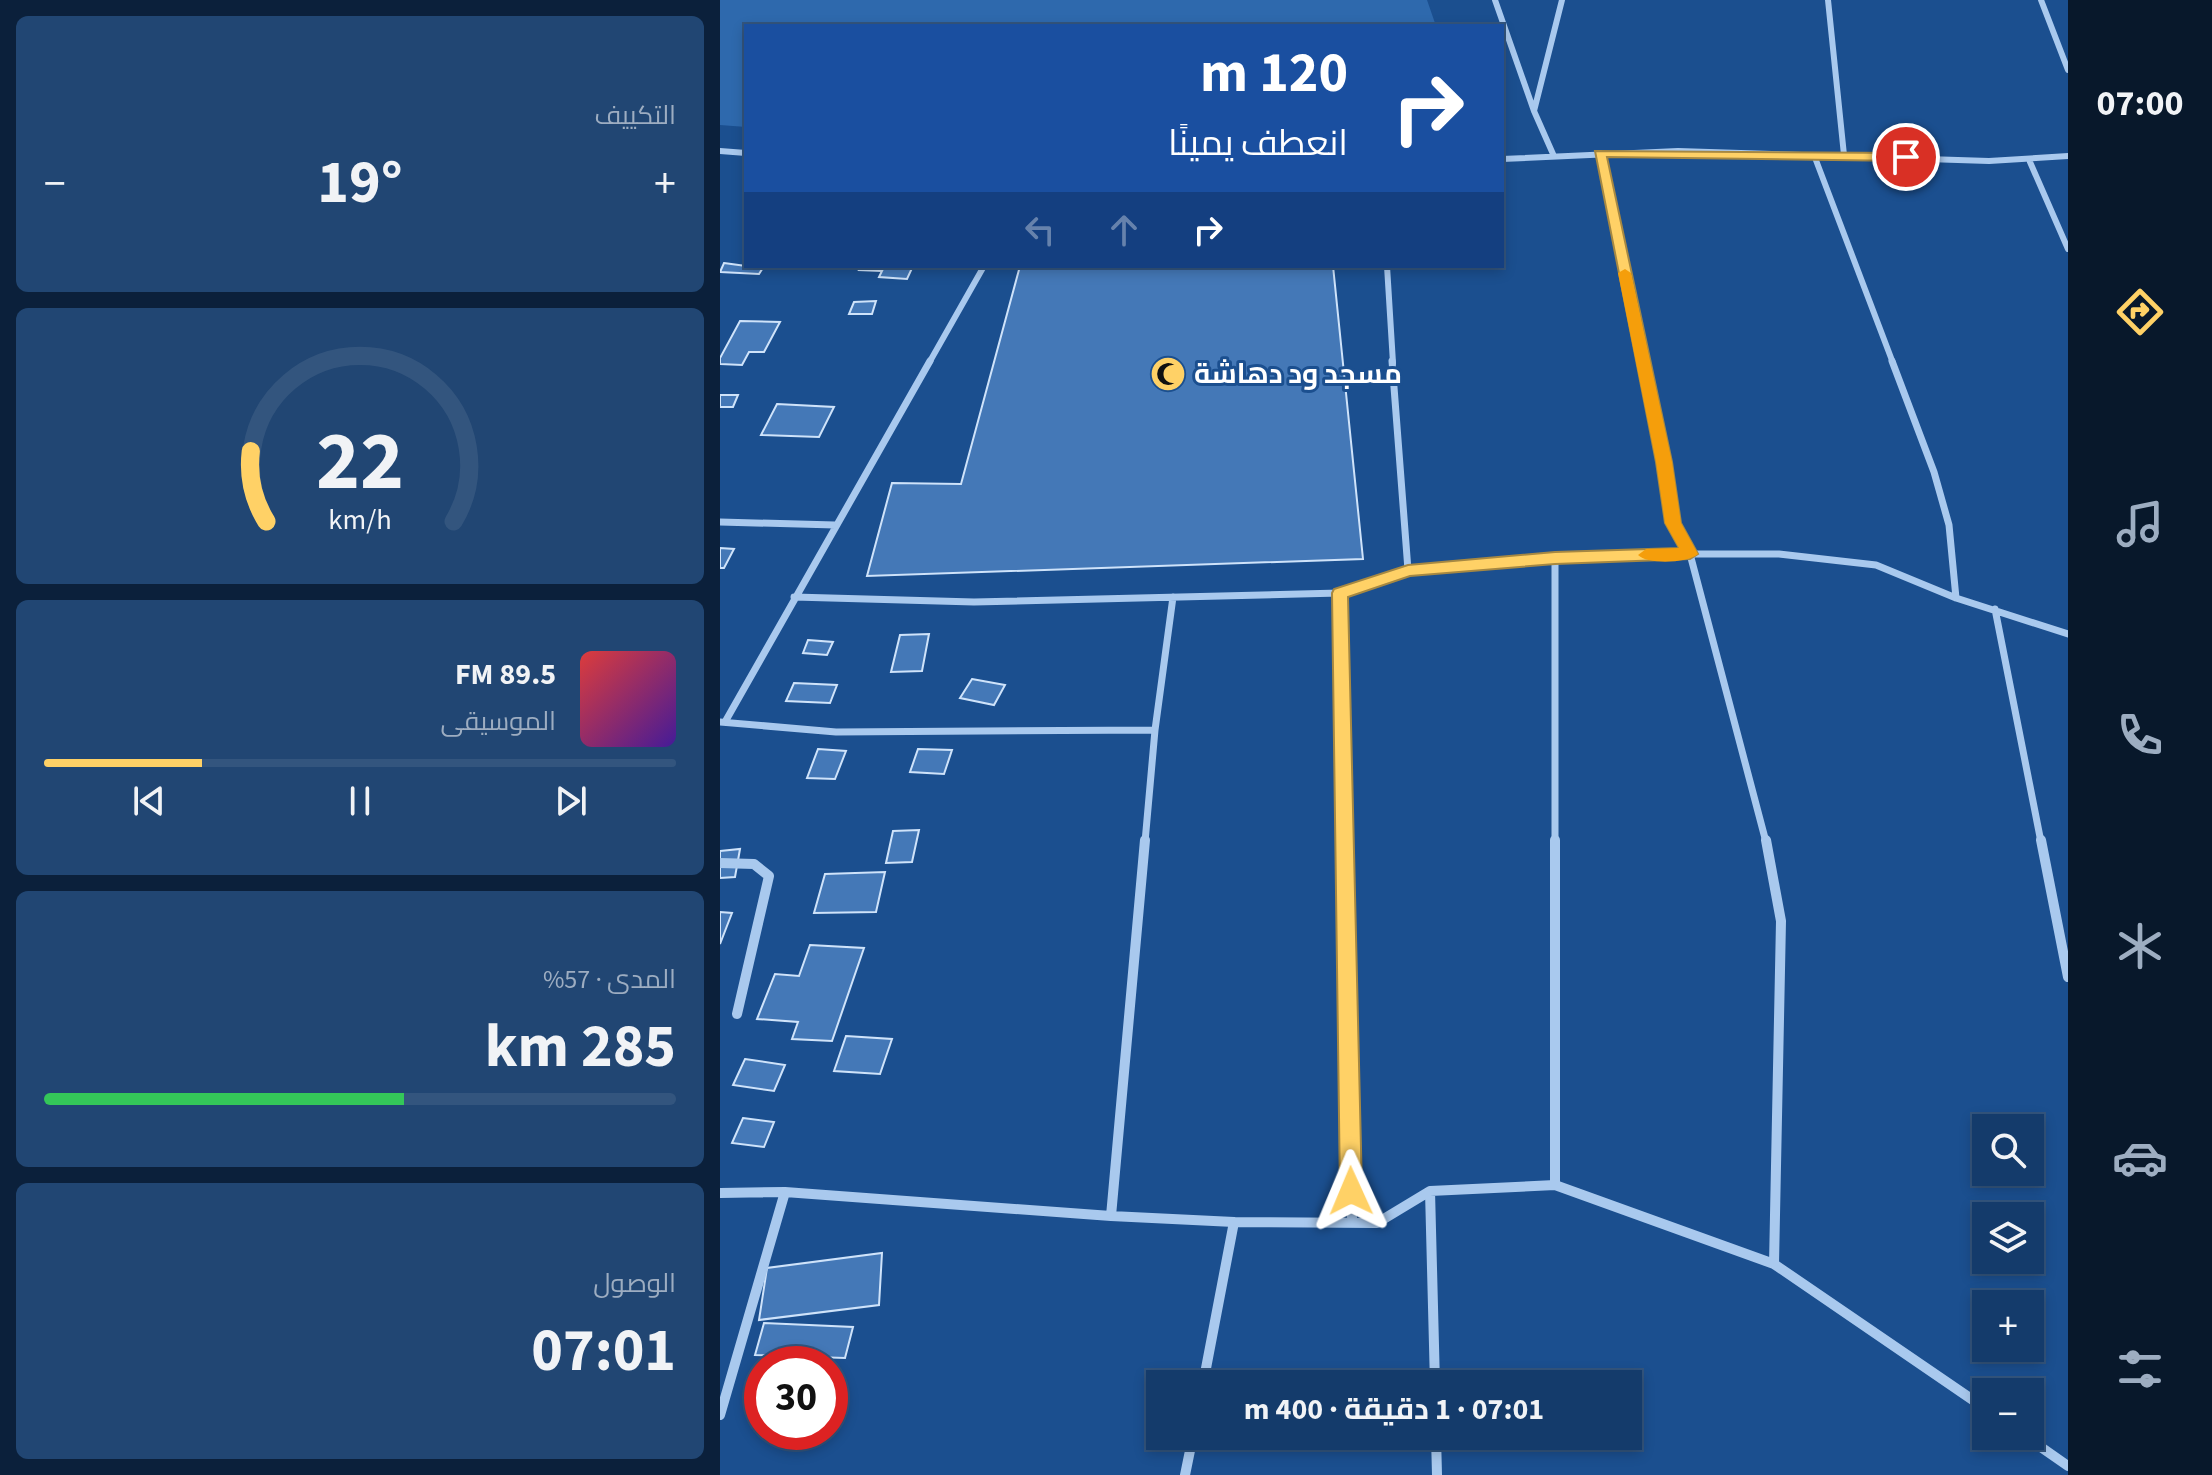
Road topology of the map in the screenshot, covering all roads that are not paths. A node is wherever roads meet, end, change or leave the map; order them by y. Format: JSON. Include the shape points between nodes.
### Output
{"nodes":[{"id":1,"x":1495,"y":0,"type":"edge"},
{"id":2,"x":1562,"y":0,"type":"edge"},
{"id":3,"x":1828,"y":0,"type":"edge"},
{"id":4,"x":2041,"y":0,"type":"edge"},
{"id":5,"x":1503,"y":24,"type":"edge"},
{"id":6,"x":1504,"y":26,"type":"edge"},
{"id":7,"x":2068,"y":70,"type":"edge"},
{"id":8,"x":1534,"y":111,"type":"junction"},
{"id":9,"x":720,"y":151,"type":"edge"},
{"id":10,"x":744,"y":153,"type":"edge"},
{"id":11,"x":1600,"y":153,"type":"junction"},
{"id":12,"x":1553,"y":154,"type":"junction"},
{"id":13,"x":1814,"y":155,"type":"junction"},
{"id":14,"x":1844,"y":155,"type":"junction"},
{"id":15,"x":2068,"y":156,"type":"edge"},
{"id":16,"x":1504,"y":159,"type":"edge"},
{"id":17,"x":2030,"y":162,"type":"junction"},
{"id":18,"x":2068,"y":249,"type":"edge"},
{"id":19,"x":983,"y":268,"type":"edge"},
{"id":20,"x":1387,"y":268,"type":"edge"},
{"id":21,"x":720,"y":522,"type":"edge"},
{"id":22,"x":835,"y":525,"type":"junction"},
{"id":23,"x":1690,"y":554,"type":"junction"},
{"id":24,"x":1555,"y":558,"type":"junction"},
{"id":25,"x":1408,"y":570,"type":"junction"},
{"id":26,"x":1340,"y":593,"type":"junction"},
{"id":27,"x":794,"y":597,"type":"junction"},
{"id":28,"x":1173,"y":597,"type":"junction"},
{"id":29,"x":1956,"y":598,"type":"junction"},
{"id":30,"x":1995,"y":609,"type":"junction"},
{"id":31,"x":2068,"y":634,"type":"edge"},
{"id":32,"x":722,"y":722,"type":"edge"},
{"id":33,"x":1155,"y":730,"type":"junction"},
{"id":34,"x":720,"y":863,"type":"edge"},
{"id":35,"x":2068,"y":977,"type":"edge"},
{"id":36,"x":737,"y":1014,"type":"dead end"},
{"id":37,"x":1555,"y":1185,"type":"junction"},
{"id":38,"x":1430,"y":1191,"type":"junction"},
{"id":39,"x":785,"y":1192,"type":"junction"},
{"id":40,"x":720,"y":1193,"type":"edge"},
{"id":41,"x":1111,"y":1216,"type":"junction"},
{"id":42,"x":1234,"y":1222,"type":"junction"},
{"id":43,"x":1352,"y":1222,"type":"junction"},
{"id":44,"x":1774,"y":1264,"type":"junction"},
{"id":45,"x":1206,"y":1370,"type":"edge"},
{"id":46,"x":1435,"y":1370,"type":"edge"},
{"id":47,"x":1972,"y":1399,"type":"edge"},
{"id":48,"x":720,"y":1415,"type":"edge"},
{"id":49,"x":2044,"y":1449,"type":"edge"},
{"id":50,"x":1190,"y":1450,"type":"edge"},
{"id":51,"x":1436,"y":1450,"type":"edge"},
{"id":52,"x":2068,"y":1466,"type":"edge"},
{"id":53,"x":1185,"y":1475,"type":"edge"},
{"id":54,"x":1437,"y":1475,"type":"edge"}],
"edges":[{"from":1,"to":5,"type":"street"},
{"from":2,"to":8,"type":"street"},
{"from":3,"to":14,"type":"street"},
{"from":4,"to":7,"type":"street"},
{"from":6,"to":8,"type":"street"},
{"from":8,"to":12,"type":"street"},
{"from":9,"to":10,"type":"street"},
{"from":11,"to":12,"type":"street"},
{"from":11,"to":13,"type":"street"},
{"from":11,"to":23,"type":"street","via":[[1673,523]]},
{"from":12,"to":16,"type":"street"},
{"from":13,"to":14,"type":"street"},
{"from":13,"to":29,"type":"street","via":[[1934,472],[1949,525]]},
{"from":14,"to":17,"type":"street"},
{"from":15,"to":17,"type":"street"},
{"from":17,"to":18,"type":"street"},
{"from":19,"to":22,"type":"street"},
{"from":20,"to":25,"type":"street"},
{"from":21,"to":22,"type":"street"},
{"from":22,"to":27,"type":"street"},
{"from":23,"to":24,"type":"street"},
{"from":23,"to":29,"type":"street","via":[[1779,554],[1876,565]]},
{"from":23,"to":44,"type":"street","via":[[1771,860],[1781,921]]},
{"from":24,"to":25,"type":"street"},
{"from":24,"to":37,"type":"street"},
{"from":25,"to":26,"type":"street"},
{"from":26,"to":28,"type":"street"},
{"from":26,"to":43,"type":"street"},
{"from":27,"to":28,"type":"street","via":[[947,602]]},
{"from":27,"to":32,"type":"street"},
{"from":28,"to":33,"type":"street"},
{"from":29,"to":30,"type":"street"},
{"from":30,"to":31,"type":"street"},
{"from":30,"to":35,"type":"street"},
{"from":32,"to":33,"type":"street","via":[[836,732]]},
{"from":33,"to":41,"type":"street"},
{"from":34,"to":36,"type":"street","via":[[755,863],[769,876]]},
{"from":37,"to":38,"type":"street"},
{"from":37,"to":44,"type":"street"},
{"from":38,"to":43,"type":"street","via":[[1377,1223]]},
{"from":38,"to":46,"type":"street"},
{"from":39,"to":40,"type":"street"},
{"from":39,"to":41,"type":"street"},
{"from":39,"to":48,"type":"street"},
{"from":41,"to":42,"type":"street"},
{"from":42,"to":43,"type":"street"},
{"from":42,"to":45,"type":"street"},
{"from":44,"to":47,"type":"street"},
{"from":49,"to":52,"type":"street"},
{"from":50,"to":53,"type":"street"},
{"from":51,"to":54,"type":"street"}]}
